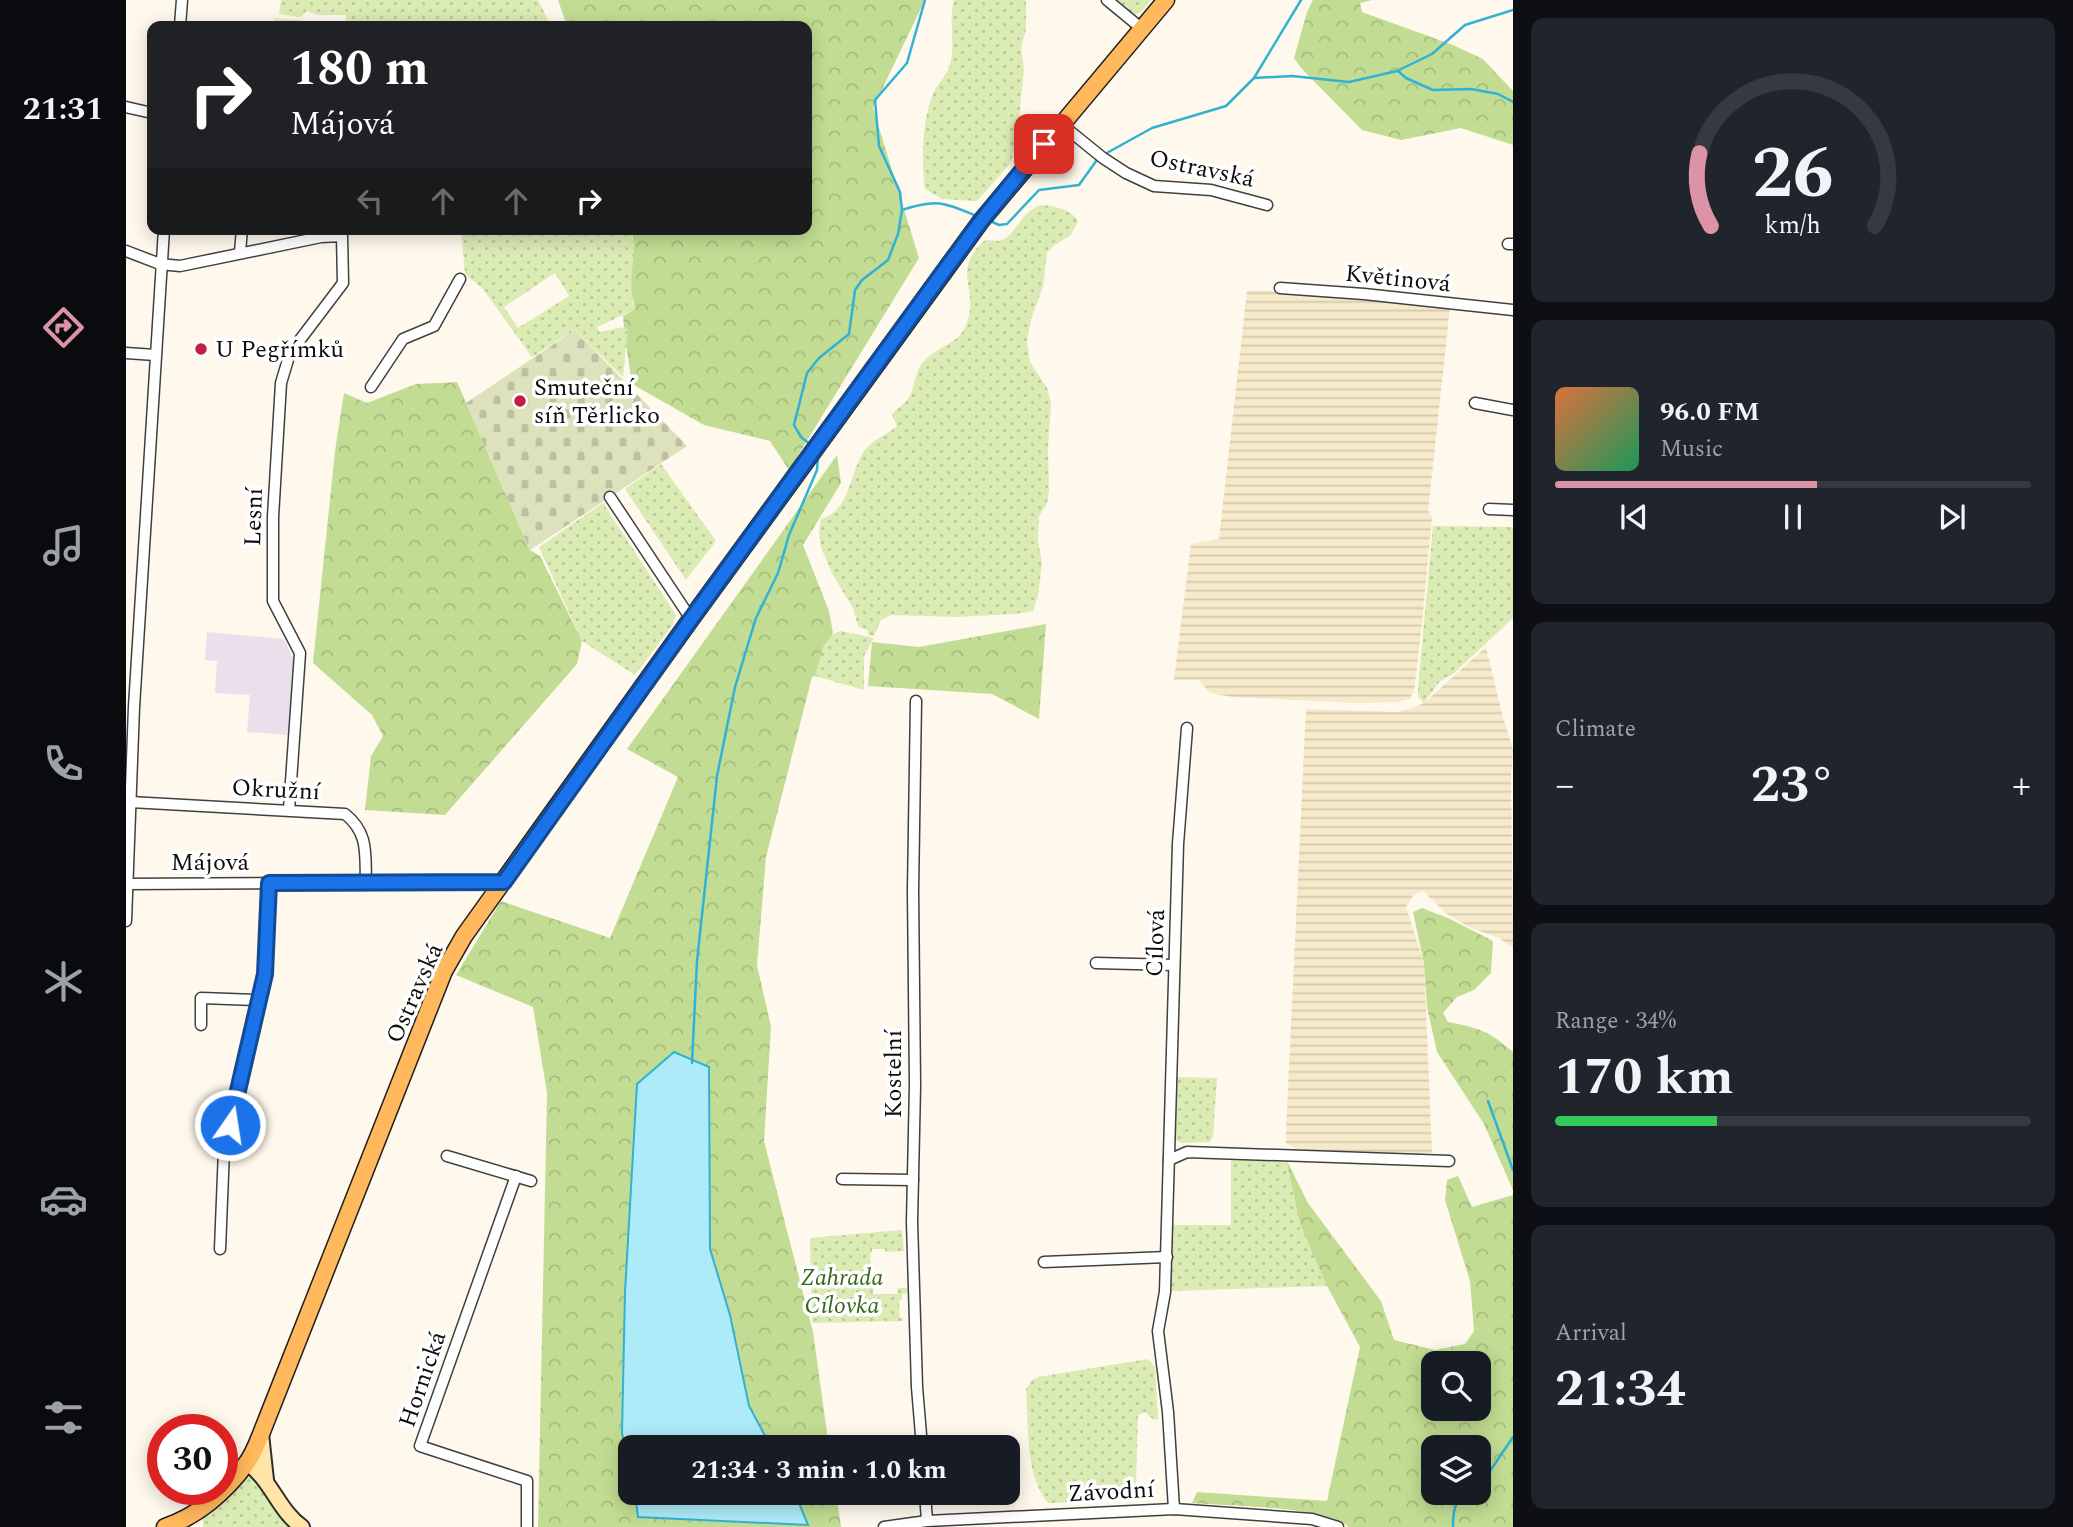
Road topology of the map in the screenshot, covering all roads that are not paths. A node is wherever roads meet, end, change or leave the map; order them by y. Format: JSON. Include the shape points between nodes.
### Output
{"nodes":[{"id":1,"x":182,"y":0,"type":"edge"},
{"id":2,"x":1107,"y":0,"type":"edge"},
{"id":3,"x":1166,"y":0,"type":"edge"},
{"id":4,"x":180,"y":21,"type":"edge"},
{"id":5,"x":1142,"y":28,"type":"junction"},
{"id":6,"x":126,"y":107,"type":"edge"},
{"id":7,"x":147,"y":112,"type":"edge"},
{"id":8,"x":1061,"y":124,"type":"junction"},
{"id":9,"x":1267,"y":205,"type":"dead end"},
{"id":10,"x":163,"y":235,"type":"edge"},
{"id":11,"x":241,"y":235,"type":"edge"},
{"id":12,"x":126,"y":251,"type":"edge"},
{"id":13,"x":240,"y":252,"type":"junction"},
{"id":14,"x":160,"y":264,"type":"junction"},
{"id":15,"x":460,"y":279,"type":"dead end"},
{"id":16,"x":1280,"y":289,"type":"dead end"},
{"id":17,"x":1513,"y":310,"type":"edge"},
{"id":18,"x":126,"y":353,"type":"edge"},
{"id":19,"x":155,"y":355,"type":"junction"},
{"id":20,"x":371,"y":387,"type":"dead end"},
{"id":21,"x":1475,"y":402,"type":"dead end"},
{"id":22,"x":1513,"y":410,"type":"edge"},
{"id":23,"x":610,"y":497,"type":"dead end"},
{"id":24,"x":1489,"y":509,"type":"dead end"},
{"id":25,"x":1513,"y":510,"type":"edge"},
{"id":26,"x":691,"y":619,"type":"junction"},
{"id":27,"x":916,"y":701,"type":"dead end"},
{"id":28,"x":130,"y":707,"type":"edge"},
{"id":29,"x":1187,"y":728,"type":"dead end"},
{"id":30,"x":130,"y":802,"type":"junction"},
{"id":31,"x":289,"y":810,"type":"junction"},
{"id":32,"x":504,"y":882,"type":"junction"},
{"id":33,"x":269,"y":883,"type":"junction"},
{"id":34,"x":366,"y":883,"type":"junction"},
{"id":35,"x":126,"y":884,"type":"edge"},
{"id":36,"x":126,"y":920,"type":"edge"},
{"id":37,"x":1096,"y":963,"type":"dead end"},
{"id":38,"x":1174,"y":965,"type":"junction"},
{"id":39,"x":259,"y":1000,"type":"junction"},
{"id":40,"x":201,"y":1025,"type":"dead end"},
{"id":41,"x":447,"y":1156,"type":"dead end"},
{"id":42,"x":1169,"y":1160,"type":"junction"},
{"id":43,"x":1449,"y":1161,"type":"dead end"},
{"id":44,"x":516,"y":1176,"type":"junction"},
{"id":45,"x":842,"y":1180,"type":"dead end"},
{"id":46,"x":913,"y":1180,"type":"junction"},
{"id":47,"x":531,"y":1181,"type":"dead end"},
{"id":48,"x":220,"y":1249,"type":"dead end"},
{"id":49,"x":1167,"y":1257,"type":"junction"},
{"id":50,"x":1044,"y":1262,"type":"dead end"},
{"id":51,"x":261,"y":1434,"type":"junction"},
{"id":52,"x":921,"y":1435,"type":"edge"},
{"id":53,"x":247,"y":1463,"type":"junction"},
{"id":54,"x":266,"y":1481,"type":"junction"},
{"id":55,"x":926,"y":1505,"type":"edge"},
{"id":56,"x":1174,"y":1509,"type":"junction"},
{"id":57,"x":193,"y":1521,"type":"edge"},
{"id":58,"x":928,"y":1521,"type":"junction"},
{"id":59,"x":300,"y":1526,"type":"edge"},
{"id":60,"x":165,"y":1527,"type":"edge"},
{"id":61,"x":527,"y":1527,"type":"edge"},
{"id":62,"x":884,"y":1527,"type":"edge"},
{"id":63,"x":1338,"y":1527,"type":"edge"}],
"edges":[{"from":1,"to":4,"type":"street"},
{"from":2,"to":5,"type":"street"},
{"from":3,"to":5,"type":"main road","name":"Ostravská"},
{"from":5,"to":8,"type":"main road","name":"Ostravská"},
{"from":6,"to":7,"type":"street"},
{"from":8,"to":9,"type":"street","name":"Ostravská","via":[[1103,158],[1154,187],[1211,190]]},
{"from":8,"to":26,"type":"main road","name":"Ostravská","via":[[981,221]]},
{"from":10,"to":14,"type":"street"},
{"from":11,"to":13,"type":"street"},
{"from":12,"to":14,"type":"street"},
{"from":13,"to":14,"type":"street","via":[[180,267]]},
{"from":13,"to":31,"type":"street","name":"Lesní","via":[[342,236],[343,283],[290,353],[281,383],[273,601],[300,653]]},
{"from":14,"to":19,"type":"street"},
{"from":15,"to":20,"type":"street","via":[[434,326],[404,340]]},
{"from":16,"to":17,"type":"street","name":"Květinová"},
{"from":18,"to":19,"type":"street"},
{"from":19,"to":28,"type":"street"},
{"from":21,"to":22,"type":"street"},
{"from":23,"to":26,"type":"street"},
{"from":24,"to":25,"type":"street"},
{"from":26,"to":32,"type":"main road","name":"Ostravská"},
{"from":27,"to":46,"type":"street","name":"Kostelní"},
{"from":28,"to":30,"type":"street"},
{"from":29,"to":38,"type":"street","name":"Cílová"},
{"from":30,"to":31,"type":"street","name":"Okružní"},
{"from":30,"to":35,"type":"street"},
{"from":31,"to":34,"type":"street","name":"Okružní","via":[[345,814],[357,824],[364,843]]},
{"from":32,"to":34,"type":"street","name":"Májová"},
{"from":32,"to":51,"type":"main road","name":"Ostravská","via":[[444,971]]},
{"from":33,"to":34,"type":"street","name":"Májová"},
{"from":33,"to":35,"type":"street","name":"Májová"},
{"from":33,"to":39,"type":"street","via":[[265,974]]},
{"from":35,"to":36,"type":"street"},
{"from":37,"to":38,"type":"street"},
{"from":38,"to":42,"type":"street","name":"Cílová"},
{"from":39,"to":40,"type":"street","via":[[201,998]]},
{"from":39,"to":48,"type":"street","via":[[224,1150]]},
{"from":41,"to":44,"type":"street"},
{"from":42,"to":43,"type":"street","via":[[1187,1152]]},
{"from":42,"to":49,"type":"street","name":"Cílová"},
{"from":44,"to":47,"type":"street"},
{"from":44,"to":61,"type":"street","name":"Hornická","via":[[420,1446],[527,1481]]},
{"from":45,"to":46,"type":"street"},
{"from":46,"to":52,"type":"street","name":"Kostelní"},
{"from":49,"to":50,"type":"street"},
{"from":49,"to":56,"type":"street","name":"Cílová","via":[[1158,1331]]},
{"from":51,"to":53,"type":"main road","name":"Ostravská"},
{"from":51,"to":54,"type":"main road"},
{"from":53,"to":54,"type":"main road"},
{"from":53,"to":57,"type":"main road","name":"Ostravská"},
{"from":54,"to":59,"type":"main road"},
{"from":55,"to":58,"type":"street"},
{"from":56,"to":58,"type":"street","name":"Závodní"},
{"from":56,"to":63,"type":"street","name":"Závodní","via":[[1312,1519]]},
{"from":57,"to":60,"type":"main road","name":"Ostravská"},
{"from":58,"to":62,"type":"street","name":"Závodní"}]}
